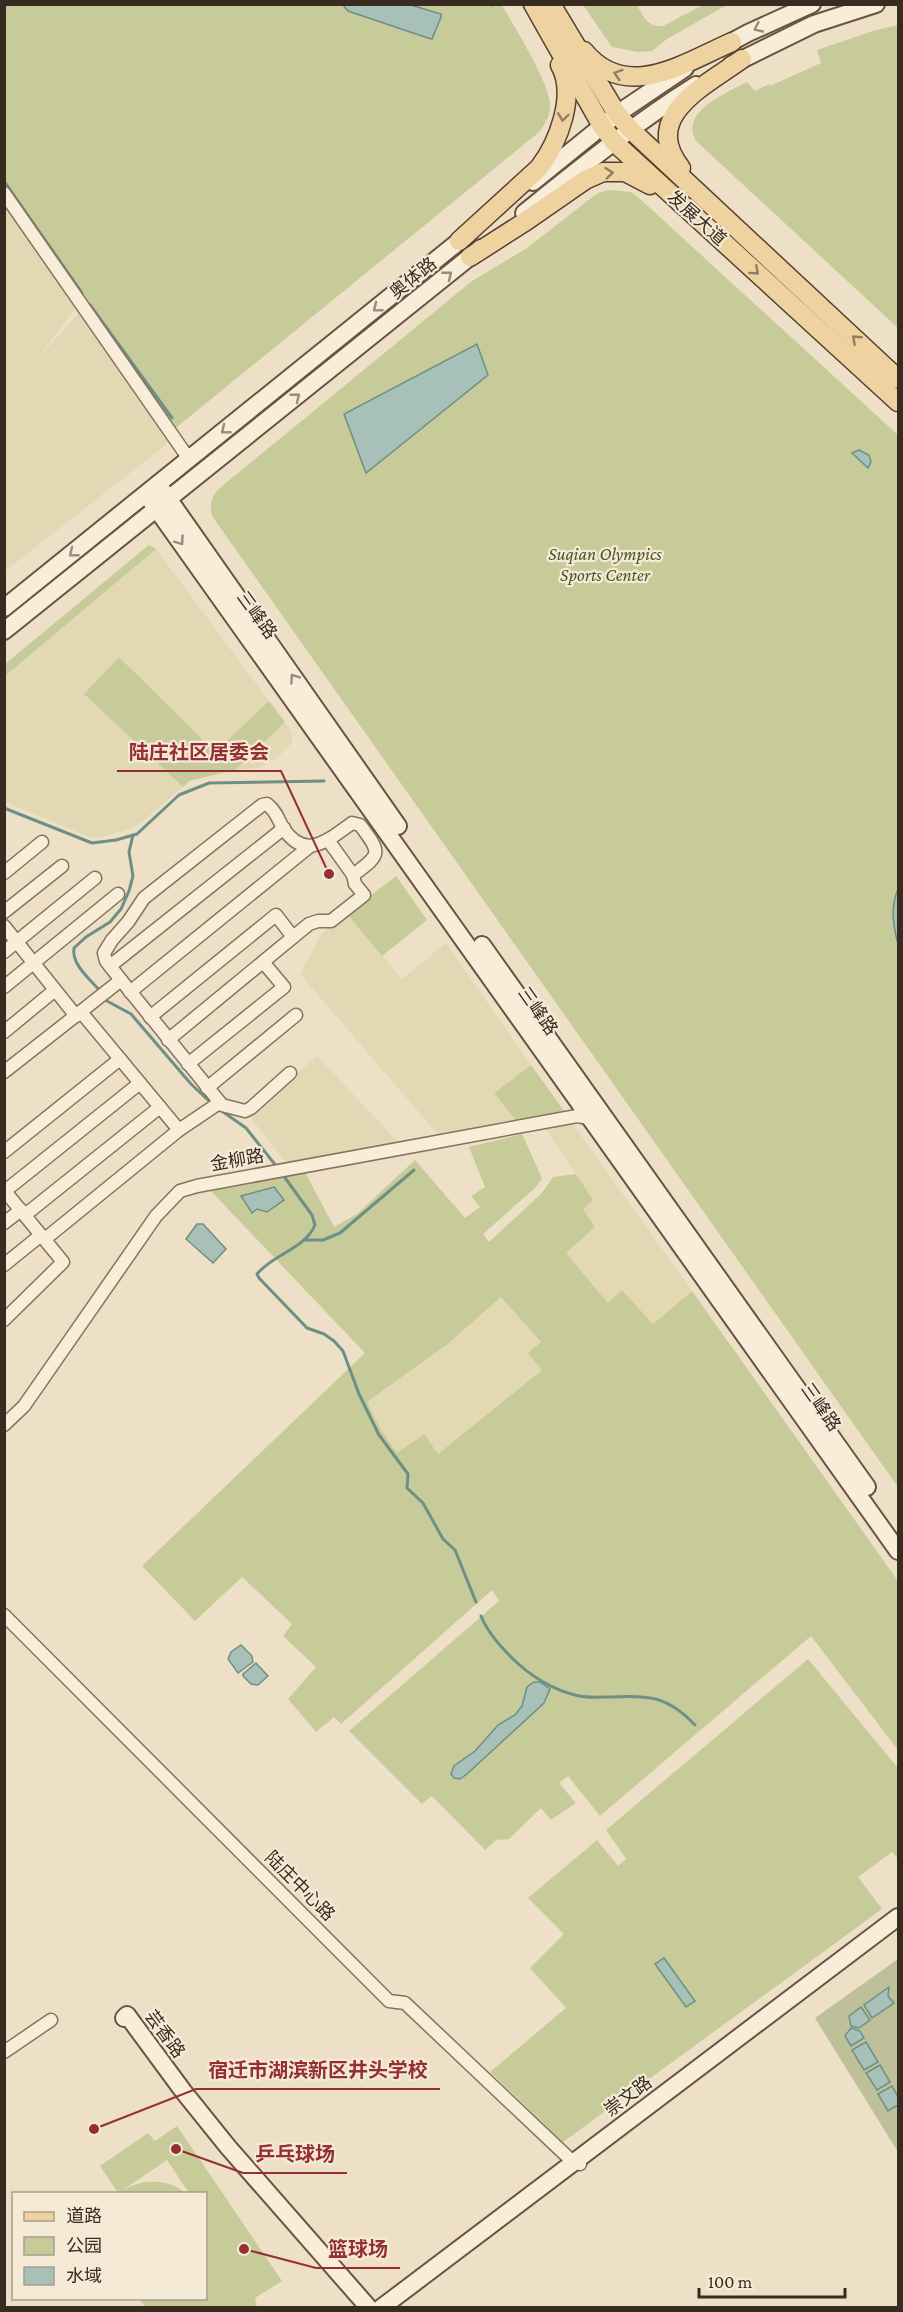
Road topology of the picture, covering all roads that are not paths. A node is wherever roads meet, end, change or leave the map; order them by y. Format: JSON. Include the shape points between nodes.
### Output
{"nodes":[{"id":1,"x":531,"y":4,"type":"edge"},
{"id":2,"x":553,"y":4,"type":"edge"},
{"id":3,"x":812,"y":4,"type":"edge"},
{"id":4,"x":876,"y":4,"type":"edge"},
{"id":5,"x":732,"y":42,"type":"junction"},
{"id":6,"x":742,"y":59,"type":"junction"},
{"id":7,"x":617,"y":114,"type":"junction"},
{"id":8,"x":602,"y":126,"type":"junction"},
{"id":9,"x":631,"y":130,"type":"junction"},
{"id":10,"x":614,"y":142,"type":"junction"},
{"id":11,"x":4,"y":193,"type":"edge"},
{"id":12,"x":726,"y":219,"type":"junction"},
{"id":13,"x":712,"y":231,"type":"junction"},
{"id":14,"x":459,"y":242,"type":"junction"},
{"id":15,"x":470,"y":257,"type":"junction"},
{"id":16,"x":898,"y":379,"type":"edge"},
{"id":17,"x":898,"y":402,"type":"edge"},
{"id":18,"x":189,"y":459,"type":"junction"},
{"id":19,"x":152,"y":489,"type":"junction"},
{"id":20,"x":163,"y":504,"type":"junction"},
{"id":21,"x":4,"y":608,"type":"edge"},
{"id":22,"x":4,"y":631,"type":"edge"},
{"id":23,"x":382,"y":813,"type":"junction"},
{"id":24,"x":284,"y":828,"type":"junction"},
{"id":25,"x":365,"y":832,"type":"junction"},
{"id":26,"x":328,"y":840,"type":"junction"},
{"id":27,"x":42,"y":842,"type":"dead end"},
{"id":28,"x":309,"y":847,"type":"junction"},
{"id":29,"x":62,"y":866,"type":"dead end"},
{"id":30,"x":4,"y":873,"type":"edge"},
{"id":31,"x":353,"y":875,"type":"junction"},
{"id":32,"x":95,"y":878,"type":"dead end"},
{"id":33,"x":118,"y":894,"type":"dead end"},
{"id":34,"x":4,"y":912,"type":"edge"},
{"id":35,"x":4,"y":926,"type":"edge"},
{"id":36,"x":293,"y":937,"type":"junction"},
{"id":37,"x":17,"y":942,"type":"junction"},
{"id":38,"x":4,"y":952,"type":"edge"},
{"id":39,"x":34,"y":962,"type":"junction"},
{"id":40,"x":263,"y":962,"type":"junction"},
{"id":41,"x":110,"y":966,"type":"junction"},
{"id":42,"x":121,"y":980,"type":"junction"},
{"id":43,"x":4,"y":987,"type":"edge"},
{"id":44,"x":55,"y":990,"type":"junction"},
{"id":45,"x":130,"y":992,"type":"junction"},
{"id":46,"x":79,"y":1014,"type":"junction"},
{"id":47,"x":296,"y":1015,"type":"dead end"},
{"id":48,"x":150,"y":1017,"type":"junction"},
{"id":49,"x":4,"y":1032,"type":"edge"},
{"id":50,"x":168,"y":1040,"type":"junction"},
{"id":51,"x":120,"y":1059,"type":"junction"},
{"id":52,"x":188,"y":1064,"type":"junction"},
{"id":53,"x":4,"y":1072,"type":"edge"},
{"id":54,"x":290,"y":1072,"type":"dead end"},
{"id":55,"x":140,"y":1083,"type":"junction"},
{"id":56,"x":207,"y":1088,"type":"junction"},
{"id":57,"x":219,"y":1103,"type":"junction"},
{"id":58,"x":160,"y":1107,"type":"junction"},
{"id":59,"x":589,"y":1118,"type":"junction"},
{"id":60,"x":179,"y":1130,"type":"junction"},
{"id":61,"x":4,"y":1152,"type":"edge"},
{"id":62,"x":5,"y":1191,"type":"edge"},
{"id":63,"x":23,"y":1212,"type":"junction"},
{"id":64,"x":4,"y":1223,"type":"edge"},
{"id":65,"x":43,"y":1237,"type":"junction"},
{"id":66,"x":4,"y":1265,"type":"edge"},
{"id":67,"x":18,"y":1307,"type":"junction"},
{"id":68,"x":4,"y":1310,"type":"edge"},
{"id":69,"x":4,"y":1320,"type":"edge"},
{"id":70,"x":4,"y":1425,"type":"edge"},
{"id":71,"x":898,"y":1532,"type":"edge"},
{"id":72,"x":898,"y":1551,"type":"edge"},
{"id":73,"x":4,"y":1616,"type":"edge"},
{"id":74,"x":898,"y":1917,"type":"edge"},
{"id":75,"x":898,"y":1929,"type":"edge"},
{"id":76,"x":51,"y":2020,"type":"dead end"},
{"id":77,"x":4,"y":2052,"type":"edge"},
{"id":78,"x":577,"y":2163,"type":"junction"},
{"id":79,"x":358,"y":2307,"type":"edge"},
{"id":80,"x":369,"y":2307,"type":"edge"},
{"id":81,"x":381,"y":2307,"type":"edge"},
{"id":82,"x":397,"y":2307,"type":"edge"}],
"edges":[{"from":1,"to":8,"type":"main road","name":"发展大道"},
{"from":1,"to":14,"type":"main road","one_way":true,"via":[[564,71],[567,90],[561,129],[539,168]]},
{"from":5,"to":2,"type":"main road","one_way":true,"via":[[654,76],[634,78],[599,66]]},
{"from":2,"to":7,"type":"main road","name":"发展大道"},
{"from":3,"to":5,"type":"main road","name":"奥体路","one_way":true},
{"from":4,"to":6,"type":"main road","name":"奥体路","via":[[814,24]]},
{"from":5,"to":7,"type":"main road","name":"奥体路","via":[[674,74]]},
{"from":6,"to":9,"type":"main road","name":"奥体路","via":[[666,103]]},
{"from":6,"to":12,"type":"main road","via":[[676,110],[667,131],[671,152],[680,166]]},
{"from":7,"to":8,"type":"main road","name":"奥体路"},
{"from":7,"to":9,"type":"main road","name":"发展大道"},
{"from":8,"to":10,"type":"main road","name":"发展大道"},
{"from":8,"to":14,"type":"main road","name":"奥体路"},
{"from":9,"to":10,"type":"main road","name":"奥体路"},
{"from":9,"to":12,"type":"main road","name":"发展大道"},
{"from":10,"to":13,"type":"main road","name":"发展大道"},
{"from":10,"to":15,"type":"main road","name":"奥体路"},
{"from":11,"to":18,"type":"street"},
{"from":16,"to":12,"type":"main road","name":"发展大道","one_way":true},
{"from":15,"to":13,"type":"main road","one_way":true,"via":[[603,172],[624,172],[639,178]]},
{"from":13,"to":17,"type":"main road","name":"发展大道","one_way":true},
{"from":14,"to":18,"type":"main road","name":"奥体路","one_way":true},
{"from":20,"to":15,"type":"main road","name":"奥体路","one_way":true},
{"from":18,"to":19,"type":"main road","name":"奥体路"},
{"from":19,"to":20,"type":"main road","name":"三峰路"},
{"from":19,"to":21,"type":"main road","name":"奥体路","one_way":true},
{"from":20,"to":22,"type":"main road","name":"奥体路"},
{"from":20,"to":23,"type":"main road","name":"三峰路"},
{"from":23,"to":25,"type":"street"},
{"from":23,"to":59,"type":"main road","name":"三峰路"},
{"from":23,"to":71,"type":"main road","name":"三峰路"},
{"from":24,"to":28,"type":"street","via":[[300,845]]},
{"from":24,"to":41,"type":"street"},
{"from":24,"to":41,"type":"street","via":[[273,809],[262,805],[153,891],[106,948],[104,953]]},
{"from":25,"to":26,"type":"street","via":[[360,825],[351,823]]},
{"from":25,"to":31,"type":"street","via":[[375,846],[376,856]]},
{"from":26,"to":28,"type":"street"},
{"from":26,"to":31,"type":"street"},
{"from":27,"to":30,"type":"street"},
{"from":28,"to":45,"type":"street"},
{"from":29,"to":34,"type":"street"},
{"from":31,"to":36,"type":"street","via":[[364,896],[331,921],[313,921]]},
{"from":32,"to":37,"type":"street"},
{"from":33,"to":39,"type":"street"},
{"from":35,"to":37,"type":"street"},
{"from":36,"to":40,"type":"street"},
{"from":36,"to":48,"type":"street","via":[[276,915]]},
{"from":37,"to":38,"type":"street"},
{"from":37,"to":39,"type":"street"},
{"from":39,"to":43,"type":"street"},
{"from":39,"to":44,"type":"street"},
{"from":40,"to":50,"type":"street"},
{"from":40,"to":52,"type":"street","via":[[284,987]]},
{"from":41,"to":42,"type":"street"},
{"from":42,"to":45,"type":"street"},
{"from":42,"to":46,"type":"street"},
{"from":44,"to":46,"type":"street"},
{"from":44,"to":49,"type":"street"},
{"from":45,"to":48,"type":"street"},
{"from":46,"to":51,"type":"street"},
{"from":46,"to":53,"type":"street"},
{"from":47,"to":56,"type":"street"},
{"from":48,"to":50,"type":"street"},
{"from":50,"to":52,"type":"street"},
{"from":51,"to":55,"type":"street"},
{"from":51,"to":61,"type":"street"},
{"from":52,"to":56,"type":"street"},
{"from":54,"to":57,"type":"street","via":[[245,1111]]},
{"from":55,"to":58,"type":"street"},
{"from":55,"to":62,"type":"street"},
{"from":56,"to":57,"type":"street"},
{"from":57,"to":60,"type":"street"},
{"from":58,"to":60,"type":"street"},
{"from":58,"to":63,"type":"street"},
{"from":59,"to":70,"type":"street","name":"金柳路","via":[[577,1116],[184,1189],[148,1226],[24,1406]]},
{"from":59,"to":72,"type":"main road","name":"三峰路"},
{"from":60,"to":65,"type":"street"},
{"from":62,"to":63,"type":"street"},
{"from":63,"to":64,"type":"street"},
{"from":63,"to":65,"type":"street"},
{"from":65,"to":66,"type":"street"},
{"from":65,"to":67,"type":"street","via":[[63,1262]]},
{"from":67,"to":68,"type":"street"},
{"from":67,"to":69,"type":"street"},
{"from":73,"to":78,"type":"street","name":"陆庄中心路","via":[[389,2001],[405,2003]]},
{"from":74,"to":78,"type":"main road","name":"崇文路"},
{"from":75,"to":78,"type":"main road","name":"崇文路"},
{"from":76,"to":77,"type":"street"},
{"from":78,"to":81,"type":"main road","name":"崇文路"},
{"from":78,"to":82,"type":"main road","name":"崇文路"},
{"from":79,"to":80,"type":"main road","name":"芸香路","via":[[202,2123],[124,2018],[127,2015],[228,2147]]}]}
